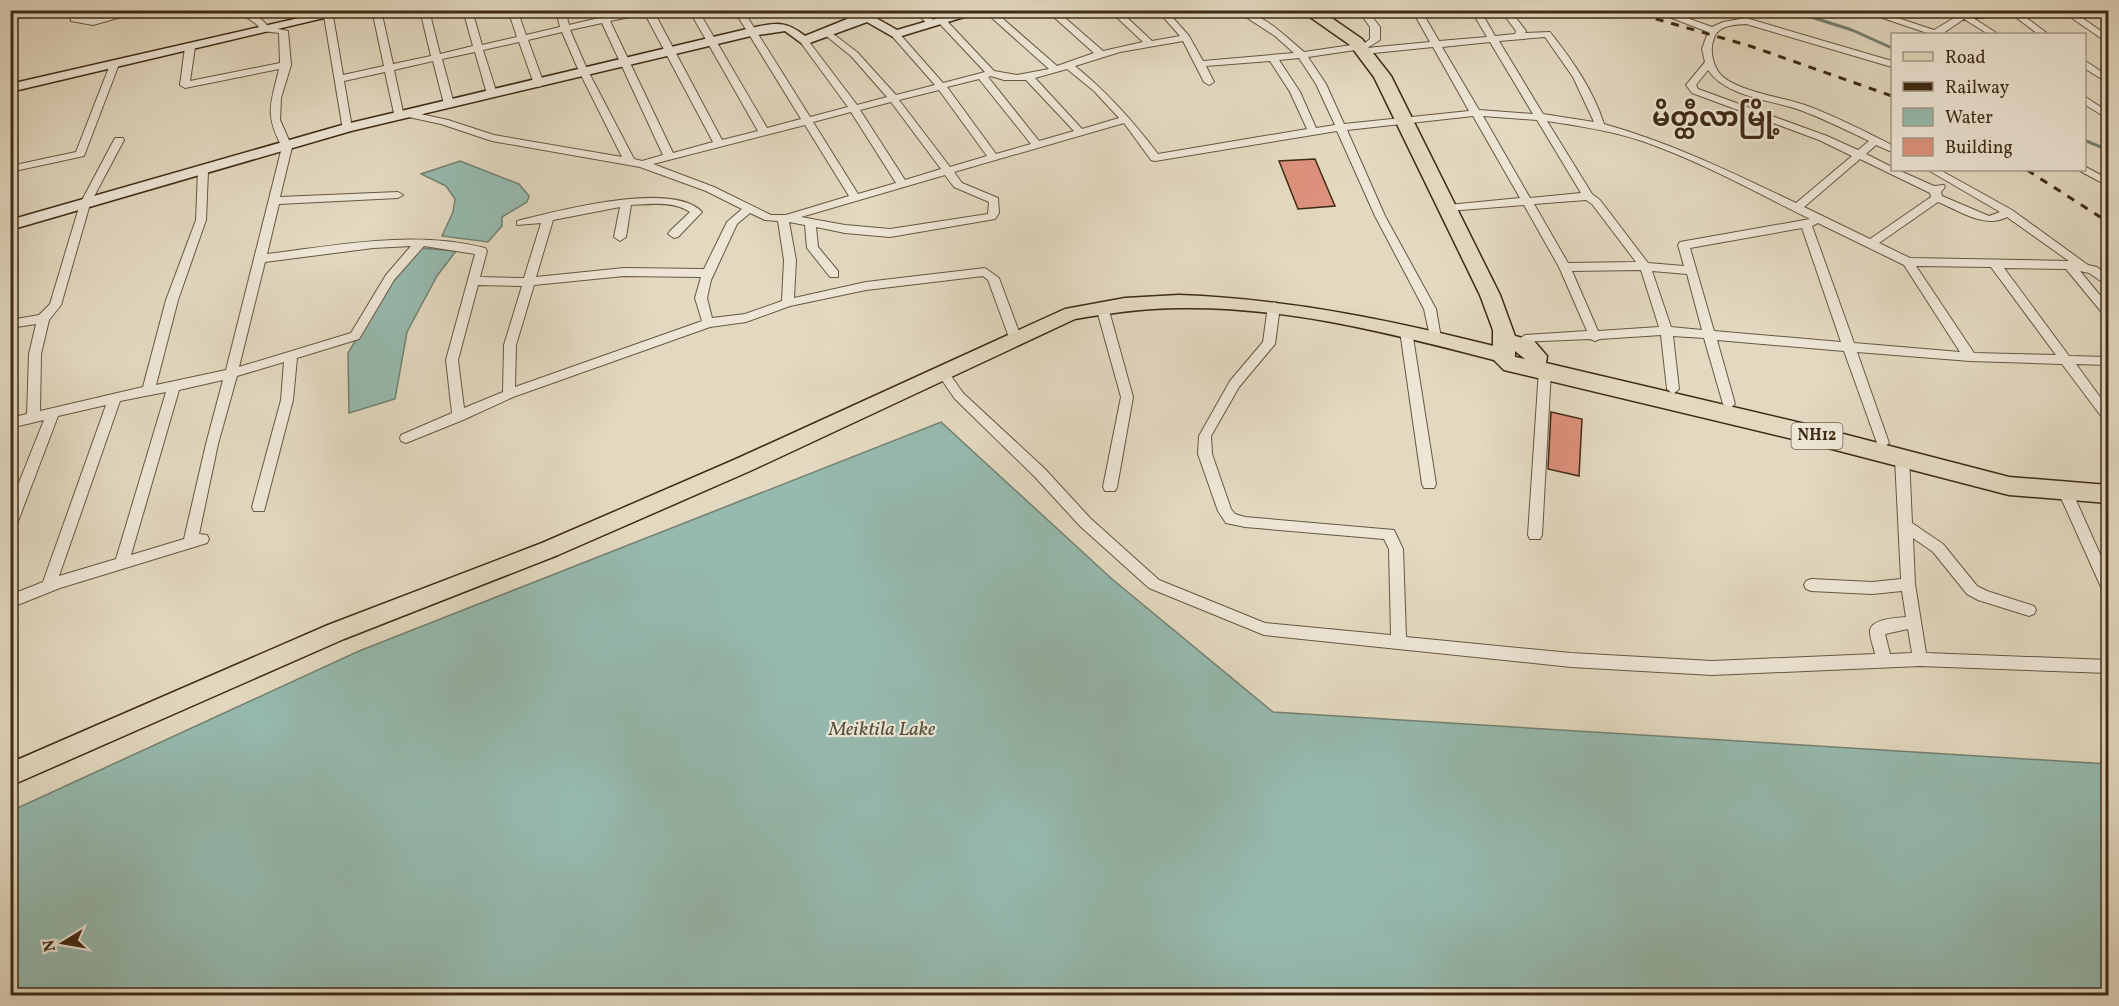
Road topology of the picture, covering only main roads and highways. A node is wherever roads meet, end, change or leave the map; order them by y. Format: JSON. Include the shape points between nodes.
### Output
{"nodes":[{"id":1,"x":1308,"y":10,"type":"edge"},
{"id":2,"x":1315,"y":10,"type":"edge"},
{"id":3,"x":1366,"y":48,"type":"junction"},
{"id":4,"x":1524,"y":354,"type":"junction"},
{"id":5,"x":2109,"y":486,"type":"edge"},
{"id":6,"x":2109,"y":494,"type":"edge"},
{"id":7,"x":10,"y":775,"type":"edge"}],
"edges":[{"from":1,"to":3,"type":"highway"},
{"from":2,"to":3,"type":"highway","via":[[1347,27]]},
{"from":3,"to":4,"type":"highway","via":[[1387,69],[1408,120]]},
{"from":4,"to":5,"type":"highway","number":"NH12","via":[[2010,475]]},
{"from":4,"to":6,"type":"highway","number":"NH12","via":[[2009,486]]},
{"from":4,"to":7,"type":"main road","via":[[1274,306],[1128,302],[1071,314],[550,549],[336,632]]}]}
